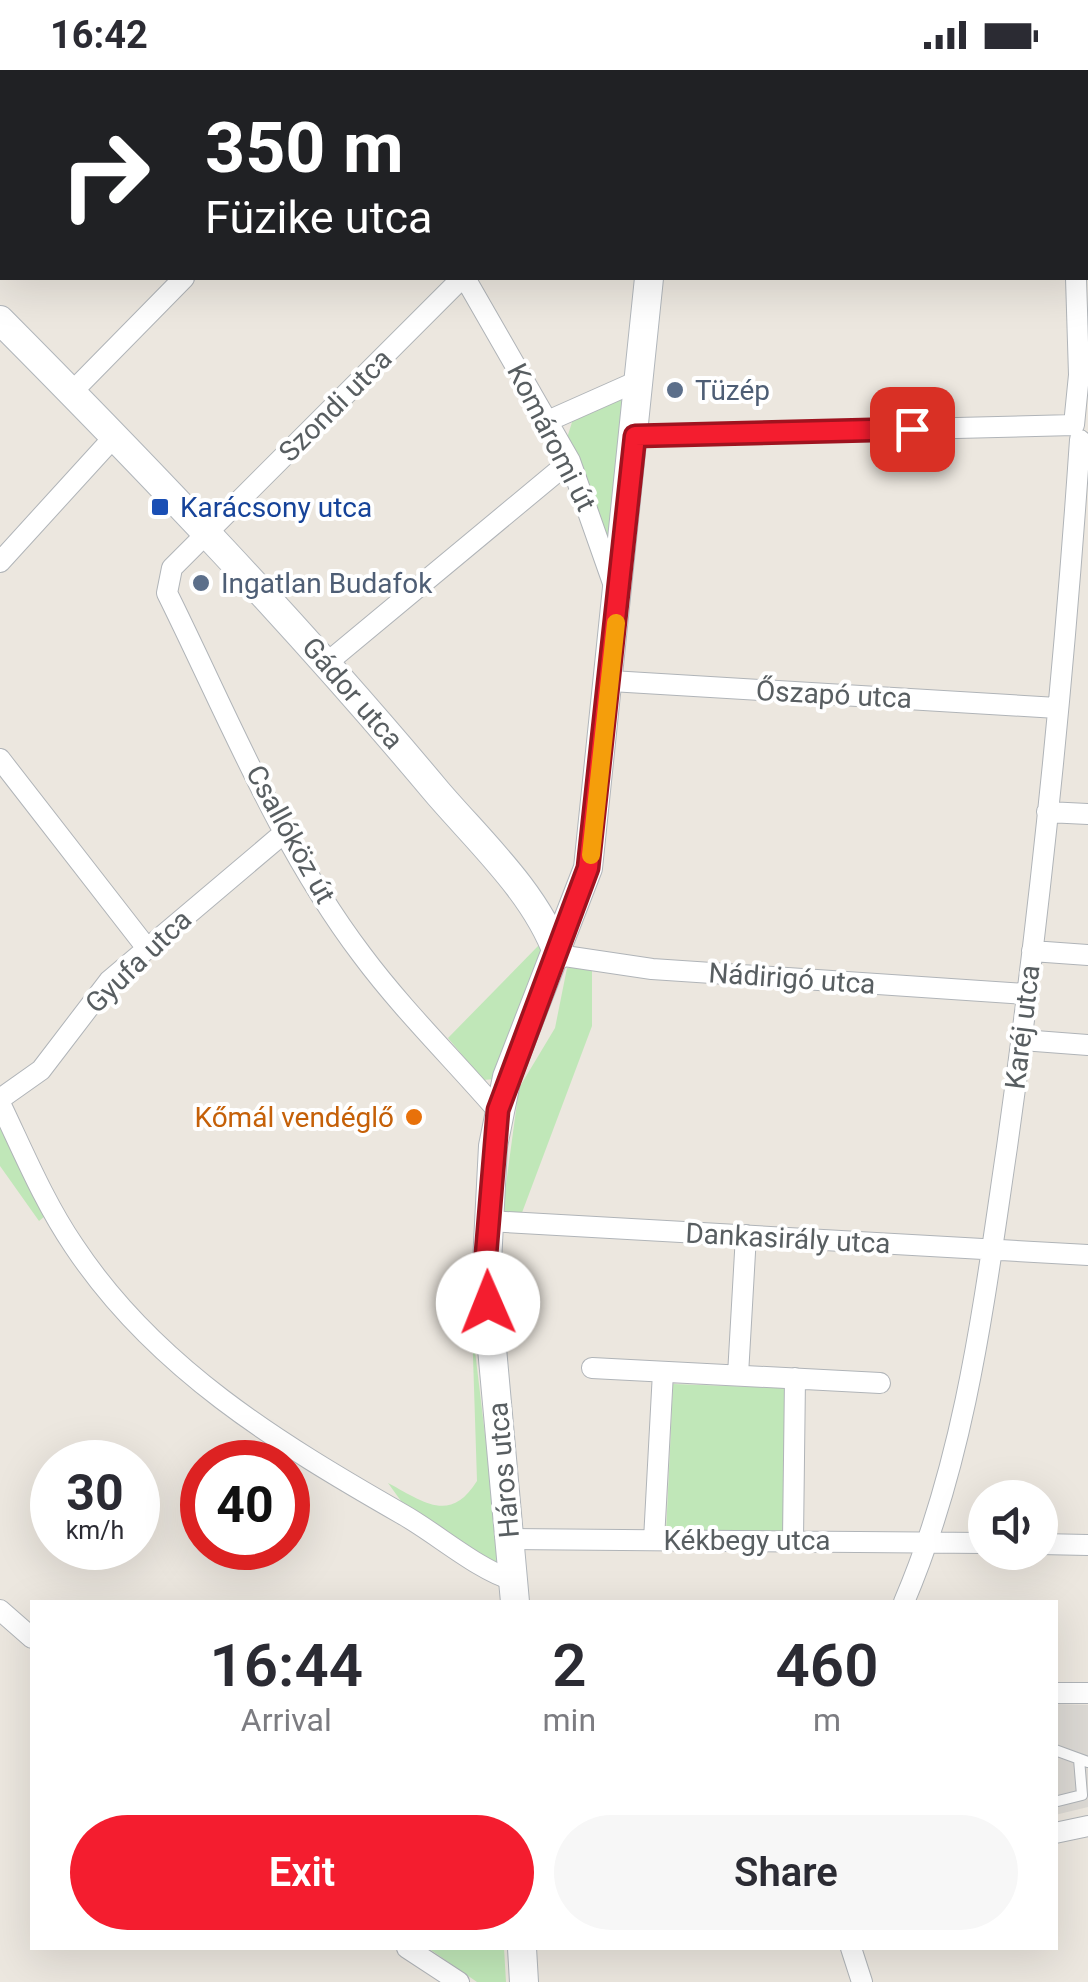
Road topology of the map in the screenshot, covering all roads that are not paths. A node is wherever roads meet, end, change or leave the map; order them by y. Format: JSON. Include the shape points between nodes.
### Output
{"nodes":[{"id":1,"x":182,"y":280,"type":"edge"},
{"id":2,"x":462,"y":280,"type":"edge"},
{"id":3,"x":465,"y":280,"type":"edge"},
{"id":4,"x":648,"y":280,"type":"edge"},
{"id":5,"x":1076,"y":280,"type":"edge"},
{"id":6,"x":4,"y":333,"type":"edge"},
{"id":7,"x":1083,"y":376,"type":"edge"},
{"id":8,"x":640,"y":380,"type":"junction"},
{"id":9,"x":71,"y":393,"type":"junction"},
{"id":10,"x":550,"y":420,"type":"junction"},
{"id":11,"x":1077,"y":433,"type":"junction"},
{"id":12,"x":635,"y":436,"type":"junction"},
{"id":13,"x":114,"y":438,"type":"junction"},
{"id":14,"x":570,"y":461,"type":"junction"},
{"id":15,"x":208,"y":533,"type":"junction"},
{"id":16,"x":0,"y":562,"type":"edge"},
{"id":17,"x":618,"y":604,"type":"junction"},
{"id":18,"x":328,"y":662,"type":"junction"},
{"id":19,"x":611,"y":681,"type":"junction"},
{"id":20,"x":1057,"y":708,"type":"junction"},
{"id":21,"x":0,"y":760,"type":"edge"},
{"id":22,"x":1047,"y":812,"type":"junction"},
{"id":23,"x":1088,"y":814,"type":"edge"},
{"id":24,"x":285,"y":832,"type":"junction"},
{"id":25,"x":146,"y":947,"type":"junction"},
{"id":26,"x":1032,"y":951,"type":"junction"},
{"id":27,"x":558,"y":955,"type":"junction"},
{"id":28,"x":1088,"y":955,"type":"edge"},
{"id":29,"x":1027,"y":994,"type":"junction"},
{"id":30,"x":1022,"y":1040,"type":"junction"},
{"id":31,"x":1088,"y":1045,"type":"edge"},
{"id":32,"x":0,"y":1101,"type":"edge"},
{"id":33,"x":498,"y":1110,"type":"junction"},
{"id":34,"x":488,"y":1221,"type":"junction"},
{"id":35,"x":746,"y":1236,"type":"junction"},
{"id":36,"x":992,"y":1249,"type":"junction"},
{"id":37,"x":1088,"y":1255,"type":"edge"},
{"id":38,"x":592,"y":1368,"type":"dead end"},
{"id":39,"x":662,"y":1372,"type":"junction"},
{"id":40,"x":738,"y":1375,"type":"junction"},
{"id":41,"x":795,"y":1378,"type":"junction"},
{"id":42,"x":880,"y":1383,"type":"dead end"},
{"id":43,"x":509,"y":1538,"type":"junction"},
{"id":44,"x":793,"y":1538,"type":"junction"},
{"id":45,"x":654,"y":1540,"type":"junction"},
{"id":46,"x":928,"y":1542,"type":"junction"},
{"id":47,"x":968,"y":1542,"type":"edge"},
{"id":48,"x":1058,"y":1544,"type":"edge"},
{"id":49,"x":1088,"y":1544,"type":"edge"},
{"id":50,"x":514,"y":1591,"type":"edge"},
{"id":51,"x":905,"y":1600,"type":"edge"},
{"id":52,"x":0,"y":1610,"type":"edge"},
{"id":53,"x":30,"y":1636,"type":"edge"},
{"id":54,"x":1058,"y":1693,"type":"edge"},
{"id":55,"x":1088,"y":1693,"type":"edge"},
{"id":56,"x":1058,"y":1751,"type":"edge"},
{"id":57,"x":1084,"y":1760,"type":"edge"},
{"id":58,"x":1058,"y":1801,"type":"dead end"},
{"id":59,"x":1088,"y":1826,"type":"edge"},
{"id":60,"x":1058,"y":1832,"type":"edge"},
{"id":61,"x":410,"y":1950,"type":"edge"},
{"id":62,"x":522,"y":1950,"type":"edge"},
{"id":63,"x":852,"y":1950,"type":"edge"},
{"id":64,"x":460,"y":1982,"type":"edge"},
{"id":65,"x":524,"y":1982,"type":"edge"},
{"id":66,"x":862,"y":1982,"type":"edge"}],
"edges":[{"from":1,"to":9,"type":"street"},
{"from":2,"to":15,"type":"street","name":"Szondi utca"},
{"from":3,"to":10,"type":"street","name":"Komáromi út"},
{"from":4,"to":8,"type":"street","name":"Háros utca"},
{"from":5,"to":7,"type":"street","name":"Karéj utca"},
{"from":6,"to":9,"type":"street","name":"Gádor utca"},
{"from":7,"to":11,"type":"street","name":"Karéj utca"},
{"from":8,"to":10,"type":"street"},
{"from":8,"to":12,"type":"street","name":"Háros utca"},
{"from":9,"to":13,"type":"street","name":"Gádor utca"},
{"from":10,"to":14,"type":"street","name":"Komáromi út"},
{"from":11,"to":12,"type":"street"},
{"from":11,"to":20,"type":"street","name":"Karéj utca"},
{"from":12,"to":17,"type":"street","name":"Háros utca"},
{"from":13,"to":15,"type":"street","name":"Gádor utca"},
{"from":13,"to":16,"type":"street"},
{"from":14,"to":17,"type":"street","name":"Komáromi út"},
{"from":14,"to":18,"type":"street"},
{"from":15,"to":18,"type":"street","name":"Gádor utca"},
{"from":15,"to":24,"type":"street","name":"Csallóköz út","via":[[172,568],[167,592]]},
{"from":17,"to":19,"type":"street","name":"Háros utca"},
{"from":18,"to":27,"type":"street","name":"Gádor utca","via":[[518,888]]},
{"from":19,"to":20,"type":"street","name":"Őszapó utca"},
{"from":19,"to":27,"type":"street","name":"Háros utca","via":[[588,868]]},
{"from":20,"to":22,"type":"street","name":"Karéj utca"},
{"from":21,"to":25,"type":"street"},
{"from":22,"to":23,"type":"street"},
{"from":22,"to":26,"type":"street","name":"Karéj utca"},
{"from":24,"to":25,"type":"street","name":"Gyufa utca"},
{"from":24,"to":33,"type":"street","name":"Csallóköz út","via":[[362,955]]},
{"from":25,"to":32,"type":"street","name":"Gyufa utca","via":[[92,1001],[41,1070]]},
{"from":26,"to":28,"type":"street"},
{"from":26,"to":29,"type":"street","name":"Karéj utca"},
{"from":27,"to":29,"type":"street","name":"Nádirigó utca","via":[[652,969]]},
{"from":27,"to":33,"type":"street","name":"Háros utca"},
{"from":29,"to":30,"type":"street","name":"Karéj utca"},
{"from":30,"to":31,"type":"street"},
{"from":30,"to":36,"type":"street","name":"Karéj utca"},
{"from":32,"to":50,"type":"street","via":[[73,1245],[165,1352],[270,1437],[442,1537]]},
{"from":33,"to":34,"type":"street","name":"Háros utca"},
{"from":34,"to":35,"type":"street","name":"Dankasirály utca"},
{"from":34,"to":43,"type":"street","name":"Háros utca","via":[[488,1310]]},
{"from":35,"to":36,"type":"street","name":"Dankasirály utca"},
{"from":35,"to":40,"type":"street"},
{"from":36,"to":37,"type":"street","name":"Dankasirály utca"},
{"from":36,"to":46,"type":"street","name":"Karéj utca","via":[[977,1360]]},
{"from":38,"to":39,"type":"street"},
{"from":39,"to":40,"type":"street"},
{"from":39,"to":45,"type":"street"},
{"from":40,"to":41,"type":"street"},
{"from":41,"to":42,"type":"street"},
{"from":41,"to":44,"type":"street"},
{"from":43,"to":45,"type":"street","name":"Kékbegy utca"},
{"from":43,"to":50,"type":"street","name":"Háros utca"},
{"from":44,"to":45,"type":"street","name":"Kékbegy utca"},
{"from":44,"to":46,"type":"street","name":"Kékbegy utca"},
{"from":46,"to":47,"type":"street","name":"Kékbegy utca"},
{"from":46,"to":51,"type":"street","name":"Karéj utca"},
{"from":48,"to":49,"type":"street"},
{"from":52,"to":53,"type":"street"},
{"from":54,"to":55,"type":"street"},
{"from":56,"to":57,"type":"lane"},
{"from":57,"to":58,"type":"lane","via":[[1082,1794]]},
{"from":59,"to":60,"type":"street"},
{"from":61,"to":64,"type":"street"},
{"from":62,"to":65,"type":"street"},
{"from":63,"to":66,"type":"street"}]}
